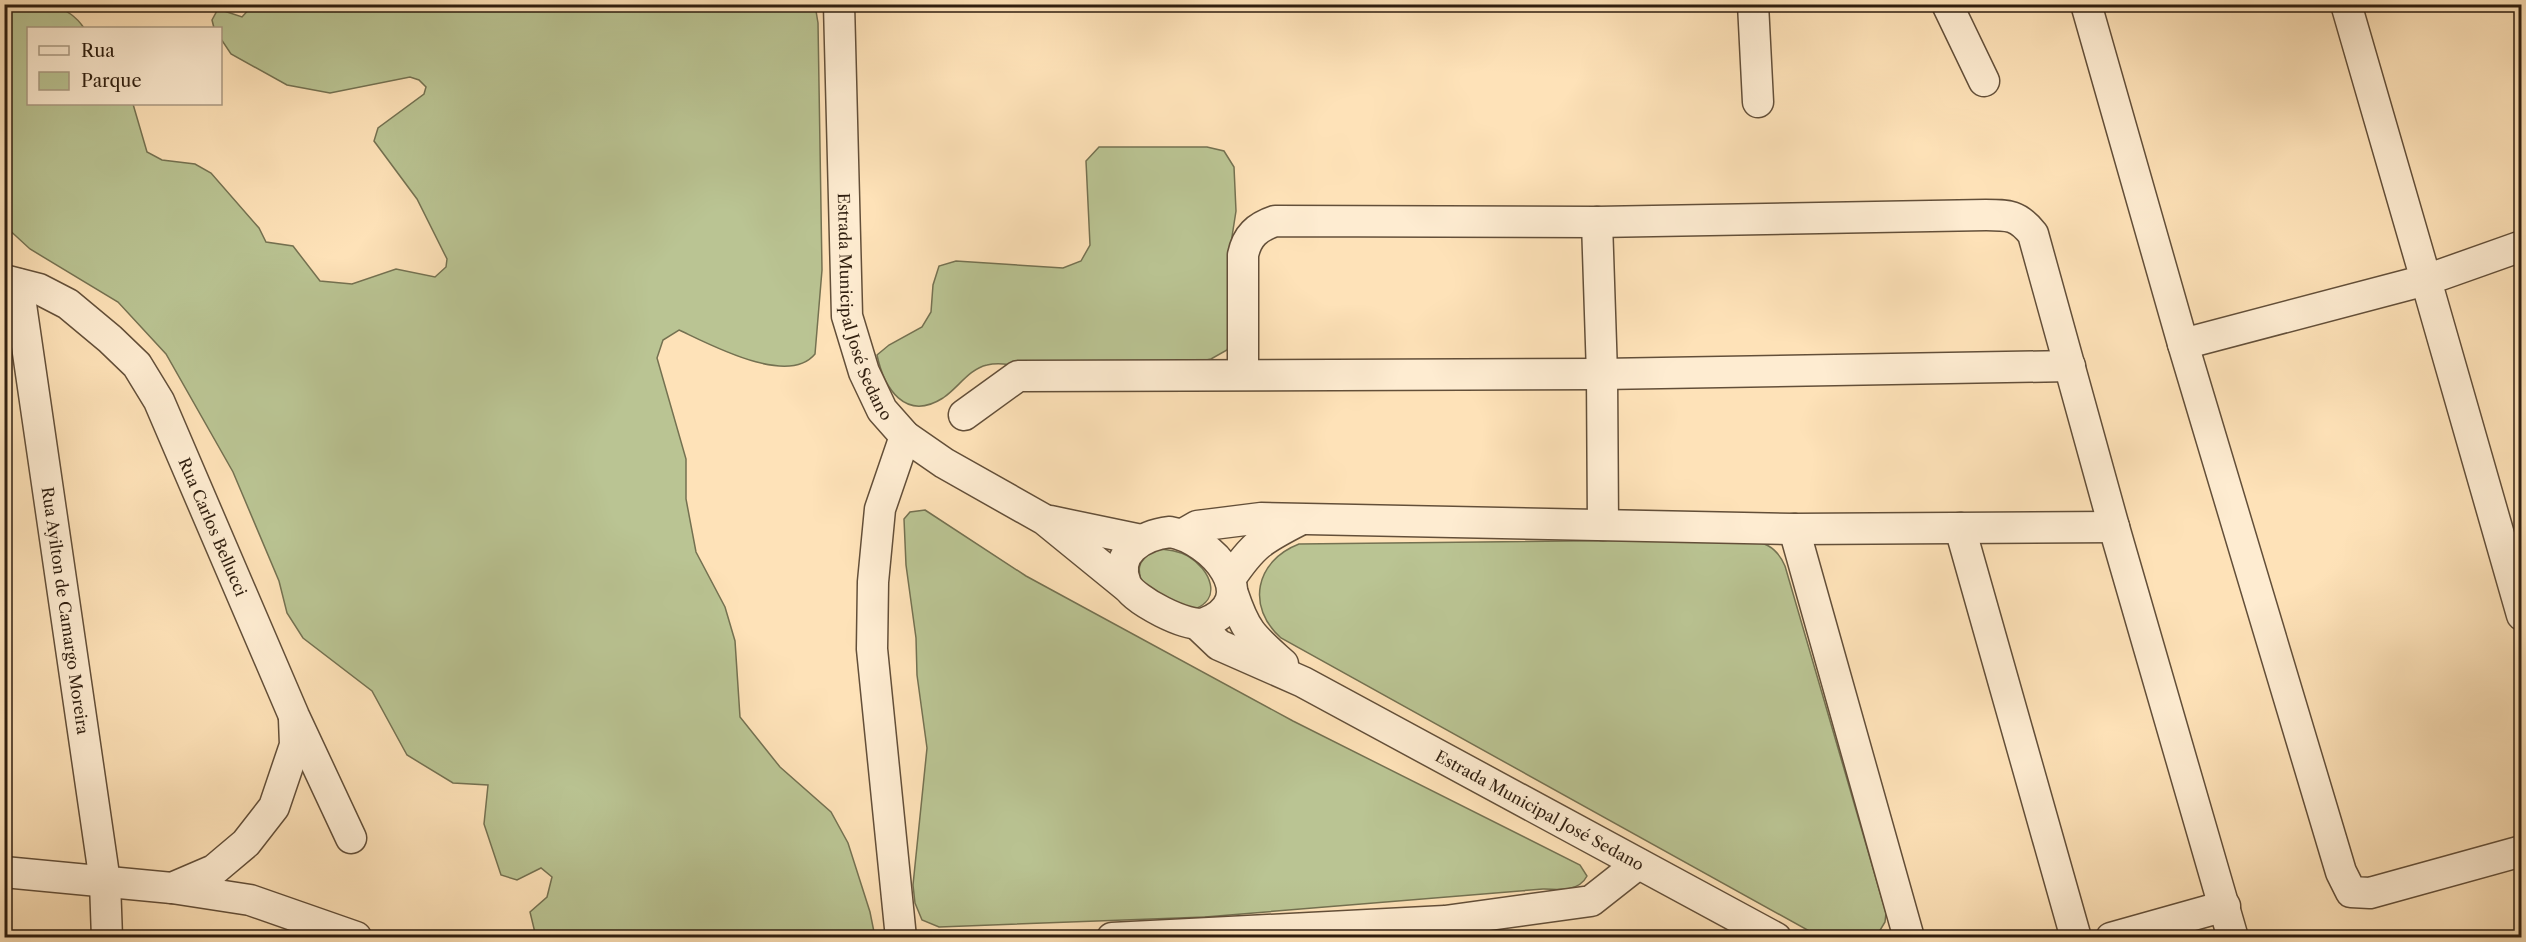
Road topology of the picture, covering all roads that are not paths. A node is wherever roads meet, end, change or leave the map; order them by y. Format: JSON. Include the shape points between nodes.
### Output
{"nodes":[{"id":1,"x":839,"y":4,"type":"edge"},
{"id":2,"x":1753,"y":4,"type":"edge"},
{"id":3,"x":1947,"y":4,"type":"edge"},
{"id":4,"x":2086,"y":4,"type":"edge"},
{"id":5,"x":2346,"y":4,"type":"edge"},
{"id":6,"x":1984,"y":81,"type":"dead end"},
{"id":7,"x":1758,"y":102,"type":"dead end"},
{"id":8,"x":1597,"y":222,"type":"junction"},
{"id":9,"x":2522,"y":246,"type":"edge"},
{"id":10,"x":2426,"y":280,"type":"junction"},
{"id":11,"x":11,"y":282,"type":"edge"},
{"id":12,"x":2183,"y":344,"type":"junction"},
{"id":13,"x":2070,"y":366,"type":"junction"},
{"id":14,"x":1243,"y":374,"type":"junction"},
{"id":15,"x":1602,"y":374,"type":"junction"},
{"id":16,"x":964,"y":415,"type":"dead end"},
{"id":17,"x":905,"y":436,"type":"junction"},
{"id":18,"x":1045,"y":520,"type":"junction"},
{"id":19,"x":1301,"y":520,"type":"junction"},
{"id":20,"x":1603,"y":525,"type":"junction"},
{"id":21,"x":2114,"y":527,"type":"junction"},
{"id":22,"x":1960,"y":528,"type":"junction"},
{"id":23,"x":1794,"y":529,"type":"junction"},
{"id":24,"x":1183,"y":534,"type":"junction"},
{"id":25,"x":1142,"y":540,"type":"junction"},
{"id":26,"x":1126,"y":586,"type":"junction"},
{"id":27,"x":1232,"y":586,"type":"junction"},
{"id":28,"x":2522,"y":615,"type":"edge"},
{"id":29,"x":1198,"y":626,"type":"junction"},
{"id":30,"x":1303,"y":682,"type":"junction"},
{"id":31,"x":294,"y":716,"type":"junction"},
{"id":32,"x":351,"y":838,"type":"dead end"},
{"id":33,"x":2522,"y":851,"type":"edge"},
{"id":34,"x":1638,"y":864,"type":"junction"},
{"id":35,"x":4,"y":873,"type":"edge"},
{"id":36,"x":105,"y":882,"type":"junction"},
{"id":37,"x":172,"y":888,"type":"junction"},
{"id":38,"x":2224,"y":906,"type":"junction"},
{"id":39,"x":1449,"y":929,"type":"edge"},
{"id":40,"x":1203,"y":935,"type":"edge"},
{"id":41,"x":1905,"y":935,"type":"edge"},
{"id":42,"x":356,"y":937,"type":"edge"},
{"id":43,"x":107,"y":938,"type":"edge"},
{"id":44,"x":901,"y":938,"type":"edge"},
{"id":45,"x":1112,"y":938,"type":"edge"},
{"id":46,"x":1776,"y":938,"type":"edge"},
{"id":47,"x":2076,"y":938,"type":"edge"},
{"id":48,"x":2111,"y":938,"type":"edge"},
{"id":49,"x":2233,"y":938,"type":"edge"}],
"edges":[{"from":1,"to":17,"type":"street","name":"Estrada Municipal José Sedano","via":[[847,316],[864,372],[882,410]]},
{"from":2,"to":7,"type":"street"},
{"from":3,"to":6,"type":"street"},
{"from":4,"to":12,"type":"street"},
{"from":5,"to":10,"type":"street"},
{"from":8,"to":13,"type":"street","via":[[2011,216],[2022,221],[2033,234]]},
{"from":8,"to":14,"type":"street","via":[[1275,221],[1261,226],[1246,244],[1243,255]]},
{"from":8,"to":15,"type":"street"},
{"from":9,"to":10,"type":"street"},
{"from":10,"to":12,"type":"street"},
{"from":10,"to":28,"type":"street"},
{"from":11,"to":31,"type":"street","name":"Rua Carlos Bellucci","via":[[39,289],[68,304],[137,365],[159,401]]},
{"from":11,"to":36,"type":"street","name":"Rua Ayilton de Camargo Moreira"},
{"from":12,"to":33,"type":"street","via":[[2341,872],[2351,892],[2370,893]]},
{"from":13,"to":15,"type":"street"},
{"from":13,"to":21,"type":"street"},
{"from":14,"to":15,"type":"street"},
{"from":14,"to":16,"type":"street","via":[[1018,376]]},
{"from":15,"to":20,"type":"street"},
{"from":17,"to":18,"type":"street","name":"Estrada Municipal José Sedano","via":[[944,463]]},
{"from":17,"to":44,"type":"street","via":[[880,509],[872,638]]},
{"from":18,"to":25,"type":"street","name":"Estrada Municipal José Sedano"},
{"from":18,"to":26,"type":"street","name":"Estrada Municipal José Sedano"},
{"from":19,"to":20,"type":"street"},
{"from":19,"to":24,"type":"street","via":[[1261,518],[1197,526]]},
{"from":19,"to":27,"type":"street","via":[[1263,539],[1246,556]]},
{"from":20,"to":23,"type":"street"},
{"from":21,"to":22,"type":"street"},
{"from":21,"to":38,"type":"street"},
{"from":22,"to":23,"type":"street"},
{"from":22,"to":47,"type":"street"},
{"from":23,"to":41,"type":"street"},
{"from":24,"to":25,"type":"street","via":[[1155,534]]},
{"from":24,"to":27,"type":"street","via":[[1213,556]]},
{"from":25,"to":26,"type":"street","via":[[1125,554]]},
{"from":26,"to":29,"type":"street","via":[[1161,611]]},
{"from":27,"to":29,"type":"street","via":[[1229,607],[1219,617]]},
{"from":27,"to":30,"type":"street","name":"Estrada Municipal José Sedano","via":[[1243,623],[1254,639]]},
{"from":29,"to":30,"type":"street","name":"Estrada Municipal José Sedano","via":[[1219,645]]},
{"from":30,"to":34,"type":"street","name":"Estrada Municipal José Sedano"},
{"from":31,"to":32,"type":"street","name":"Rua Carlos Bellucci"},
{"from":31,"to":37,"type":"street","via":[[295,745],[273,807],[246,843],[214,870]]},
{"from":34,"to":39,"type":"street","via":[[1591,901]]},
{"from":34,"to":46,"type":"street","name":"Estrada Municipal José Sedano"},
{"from":35,"to":36,"type":"street"},
{"from":36,"to":37,"type":"street"},
{"from":36,"to":43,"type":"street","name":"Rua Ayilton de Camargo Moreira"},
{"from":37,"to":42,"type":"street","via":[[250,900]]},
{"from":38,"to":48,"type":"street"},
{"from":38,"to":49,"type":"street"},
{"from":39,"to":40,"type":"street"},
{"from":40,"to":45,"type":"street"}]}
